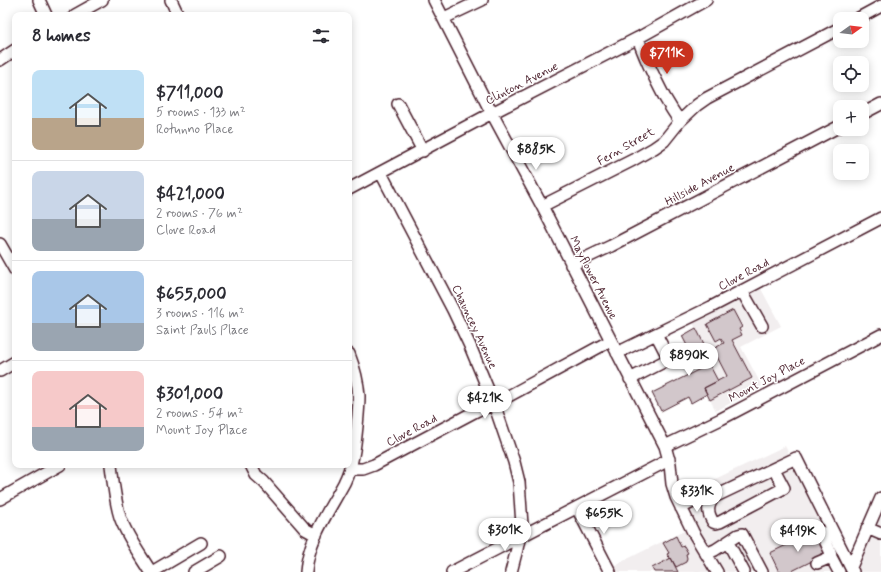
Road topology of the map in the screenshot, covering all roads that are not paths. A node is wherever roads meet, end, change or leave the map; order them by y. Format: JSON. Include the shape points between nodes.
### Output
{"nodes":[{"id":1,"x":39,"y":0,"type":"edge"},
{"id":2,"x":102,"y":0,"type":"edge"},
{"id":3,"x":172,"y":0,"type":"edge"},
{"id":4,"x":434,"y":0,"type":"edge"},
{"id":5,"x":482,"y":0,"type":"edge"},
{"id":6,"x":706,"y":0,"type":"edge"},
{"id":7,"x":881,"y":6,"type":"edge"},
{"id":8,"x":45,"y":12,"type":"edge"},
{"id":9,"x":80,"y":12,"type":"edge"},
{"id":10,"x":177,"y":12,"type":"edge"},
{"id":11,"x":869,"y":12,"type":"edge"},
{"id":12,"x":444,"y":18,"type":"junction"},
{"id":13,"x":833,"y":32,"type":"edge"},
{"id":14,"x":638,"y":38,"type":"junction"},
{"id":15,"x":12,"y":52,"type":"edge"},
{"id":16,"x":0,"y":60,"type":"edge"},
{"id":17,"x":398,"y":104,"type":"dead end"},
{"id":18,"x":881,"y":104,"type":"edge"},
{"id":19,"x":869,"y":110,"type":"edge"},
{"id":20,"x":492,"y":113,"type":"junction"},
{"id":21,"x":680,"y":122,"type":"junction"},
{"id":22,"x":833,"y":130,"type":"edge"},
{"id":23,"x":422,"y":151,"type":"junction"},
{"id":24,"x":381,"y":173,"type":"junction"},
{"id":25,"x":352,"y":188,"type":"edge"},
{"id":26,"x":542,"y":206,"type":"junction"},
{"id":27,"x":881,"y":218,"type":"edge"},
{"id":28,"x":0,"y":244,"type":"edge"},
{"id":29,"x":12,"y":265,"type":"edge"},
{"id":30,"x":571,"y":265,"type":"junction"},
{"id":31,"x":742,"y":291,"type":"junction"},
{"id":32,"x":762,"y":326,"type":"dead end"},
{"id":33,"x":656,"y":334,"type":"junction"},
{"id":34,"x":881,"y":335,"type":"edge"},
{"id":35,"x":610,"y":341,"type":"junction"},
{"id":36,"x":617,"y":353,"type":"junction"},
{"id":37,"x":684,"y":356,"type":"dead end"},
{"id":38,"x":669,"y":359,"type":"junction"},
{"id":39,"x":352,"y":363,"type":"edge"},
{"id":40,"x":12,"y":364,"type":"edge"},
{"id":41,"x":0,"y":371,"type":"edge"},
{"id":42,"x":630,"y":379,"type":"junction"},
{"id":43,"x":494,"y":404,"type":"junction"},
{"id":44,"x":665,"y":446,"type":"junction"},
{"id":45,"x":669,"y":459,"type":"junction"},
{"id":46,"x":352,"y":460,"type":"edge"},
{"id":47,"x":55,"y":468,"type":"edge"},
{"id":48,"x":112,"y":468,"type":"edge"},
{"id":49,"x":252,"y":468,"type":"edge"},
{"id":50,"x":350,"y":469,"type":"joint"},
{"id":51,"x":774,"y":469,"type":"junction"},
{"id":52,"x":714,"y":497,"type":"junction"},
{"id":53,"x":0,"y":498,"type":"edge"},
{"id":54,"x":881,"y":498,"type":"edge"},
{"id":55,"x":577,"y":508,"type":"junction"},
{"id":56,"x":681,"y":508,"type":"junction"},
{"id":57,"x":878,"y":510,"type":"edge"},
{"id":58,"x":867,"y":528,"type":"junction"},
{"id":59,"x":821,"y":532,"type":"dead end"},
{"id":60,"x":881,"y":534,"type":"edge"},
{"id":61,"x":316,"y":535,"type":"junction"},
{"id":62,"x":519,"y":537,"type":"junction"},
{"id":63,"x":201,"y":543,"type":"dead end"},
{"id":64,"x":727,"y":543,"type":"junction"},
{"id":65,"x":706,"y":554,"type":"junction"},
{"id":66,"x":221,"y":556,"type":"dead end"},
{"id":67,"x":831,"y":557,"type":"junction"},
{"id":68,"x":817,"y":563,"type":"dead end"},
{"id":69,"x":852,"y":570,"type":"edge"},
{"id":70,"x":151,"y":572,"type":"edge"},
{"id":71,"x":194,"y":572,"type":"edge"},
{"id":72,"x":306,"y":572,"type":"edge"},
{"id":73,"x":452,"y":572,"type":"edge"},
{"id":74,"x":511,"y":572,"type":"edge"},
{"id":75,"x":610,"y":572,"type":"edge"},
{"id":76,"x":717,"y":572,"type":"edge"},
{"id":77,"x":744,"y":572,"type":"edge"},
{"id":78,"x":762,"y":572,"type":"edge"},
{"id":79,"x":838,"y":572,"type":"edge"}],
"edges":[{"from":1,"to":8,"type":"street"},
{"from":2,"to":9,"type":"street"},
{"from":3,"to":10,"type":"street"},
{"from":4,"to":12,"type":"street","name":"Mayflower Avenue"},
{"from":5,"to":12,"type":"street"},
{"from":6,"to":14,"type":"street","name":"Clinton Avenue"},
{"from":7,"to":11,"type":"street"},
{"from":12,"to":20,"type":"street","name":"Mayflower Avenue"},
{"from":13,"to":21,"type":"street","name":"Fern Street","via":[[707,98]]},
{"from":14,"to":20,"type":"street","name":"Clinton Avenue"},
{"from":14,"to":21,"type":"street","via":[[660,88]]},
{"from":15,"to":16,"type":"street"},
{"from":17,"to":23,"type":"street"},
{"from":18,"to":19,"type":"street"},
{"from":20,"to":23,"type":"street","name":"Clinton Avenue"},
{"from":20,"to":26,"type":"street","name":"Mayflower Avenue"},
{"from":21,"to":26,"type":"street","name":"Fern Street","via":[[664,141],[654,148]]},
{"from":22,"to":30,"type":"street","name":"Hillside Avenue"},
{"from":23,"to":24,"type":"street","name":"Clinton Avenue"},
{"from":24,"to":25,"type":"street","name":"Clinton Avenue"},
{"from":24,"to":43,"type":"street","name":"Chauncey Avenue","via":[[457,317]]},
{"from":26,"to":30,"type":"street","name":"Mayflower Avenue"},
{"from":27,"to":31,"type":"street","name":"Clove Road"},
{"from":28,"to":29,"type":"street"},
{"from":30,"to":35,"type":"street","name":"Mayflower Avenue"},
{"from":31,"to":32,"type":"street"},
{"from":31,"to":33,"type":"street","name":"Clove Road"},
{"from":33,"to":36,"type":"street","name":"Clove Road"},
{"from":33,"to":38,"type":"street"},
{"from":34,"to":44,"type":"street","name":"Mount Joy Place"},
{"from":35,"to":36,"type":"street","name":"Mayflower Avenue"},
{"from":35,"to":43,"type":"street","name":"Clove Road"},
{"from":36,"to":42,"type":"street","name":"Mayflower Avenue"},
{"from":37,"to":38,"type":"street","via":[[675,360]]},
{"from":38,"to":42,"type":"street"},
{"from":39,"to":46,"type":"street","via":[[358,410]]},
{"from":40,"to":41,"type":"street"},
{"from":42,"to":44,"type":"street","name":"Mayflower Avenue"},
{"from":43,"to":50,"type":"street","name":"Clove Road","via":[[374,465],[363,469]]},
{"from":43,"to":62,"type":"street","name":"Chauncey Avenue","via":[[519,482],[522,525]]},
{"from":44,"to":45,"type":"street","name":"Mayflower Avenue"},
{"from":45,"to":55,"type":"street"},
{"from":45,"to":56,"type":"street","name":"Mayflower Avenue","via":[[672,484]]},
{"from":47,"to":53,"type":"street"},
{"from":48,"to":70,"type":"street","via":[[121,518]]},
{"from":49,"to":61,"type":"street","via":[[305,529]]},
{"from":50,"to":61,"type":"street"},
{"from":51,"to":52,"type":"street"},
{"from":51,"to":52,"type":"street","via":[[784,488],[716,523],[709,516],[708,510]]},
{"from":51,"to":69,"type":"street","via":[[796,458]]},
{"from":52,"to":56,"type":"street","via":[[702,497]]},
{"from":54,"to":57,"type":"street"},
{"from":55,"to":62,"type":"street"},
{"from":55,"to":75,"type":"street"},
{"from":56,"to":65,"type":"street","name":"Mayflower Avenue"},
{"from":57,"to":58,"type":"street"},
{"from":58,"to":60,"type":"street"},
{"from":58,"to":69,"type":"street"},
{"from":59,"to":67,"type":"street"},
{"from":61,"to":72,"type":"street","via":[[306,563]]},
{"from":62,"to":73,"type":"street"},
{"from":62,"to":74,"type":"street","name":"Chauncey Avenue"},
{"from":63,"to":70,"type":"street"},
{"from":64,"to":65,"type":"street"},
{"from":64,"to":77,"type":"street"},
{"from":64,"to":78,"type":"street","via":[[742,534]]},
{"from":65,"to":76,"type":"street","name":"Mayflower Avenue"},
{"from":66,"to":71,"type":"street"},
{"from":67,"to":68,"type":"street"},
{"from":67,"to":79,"type":"street"}]}
